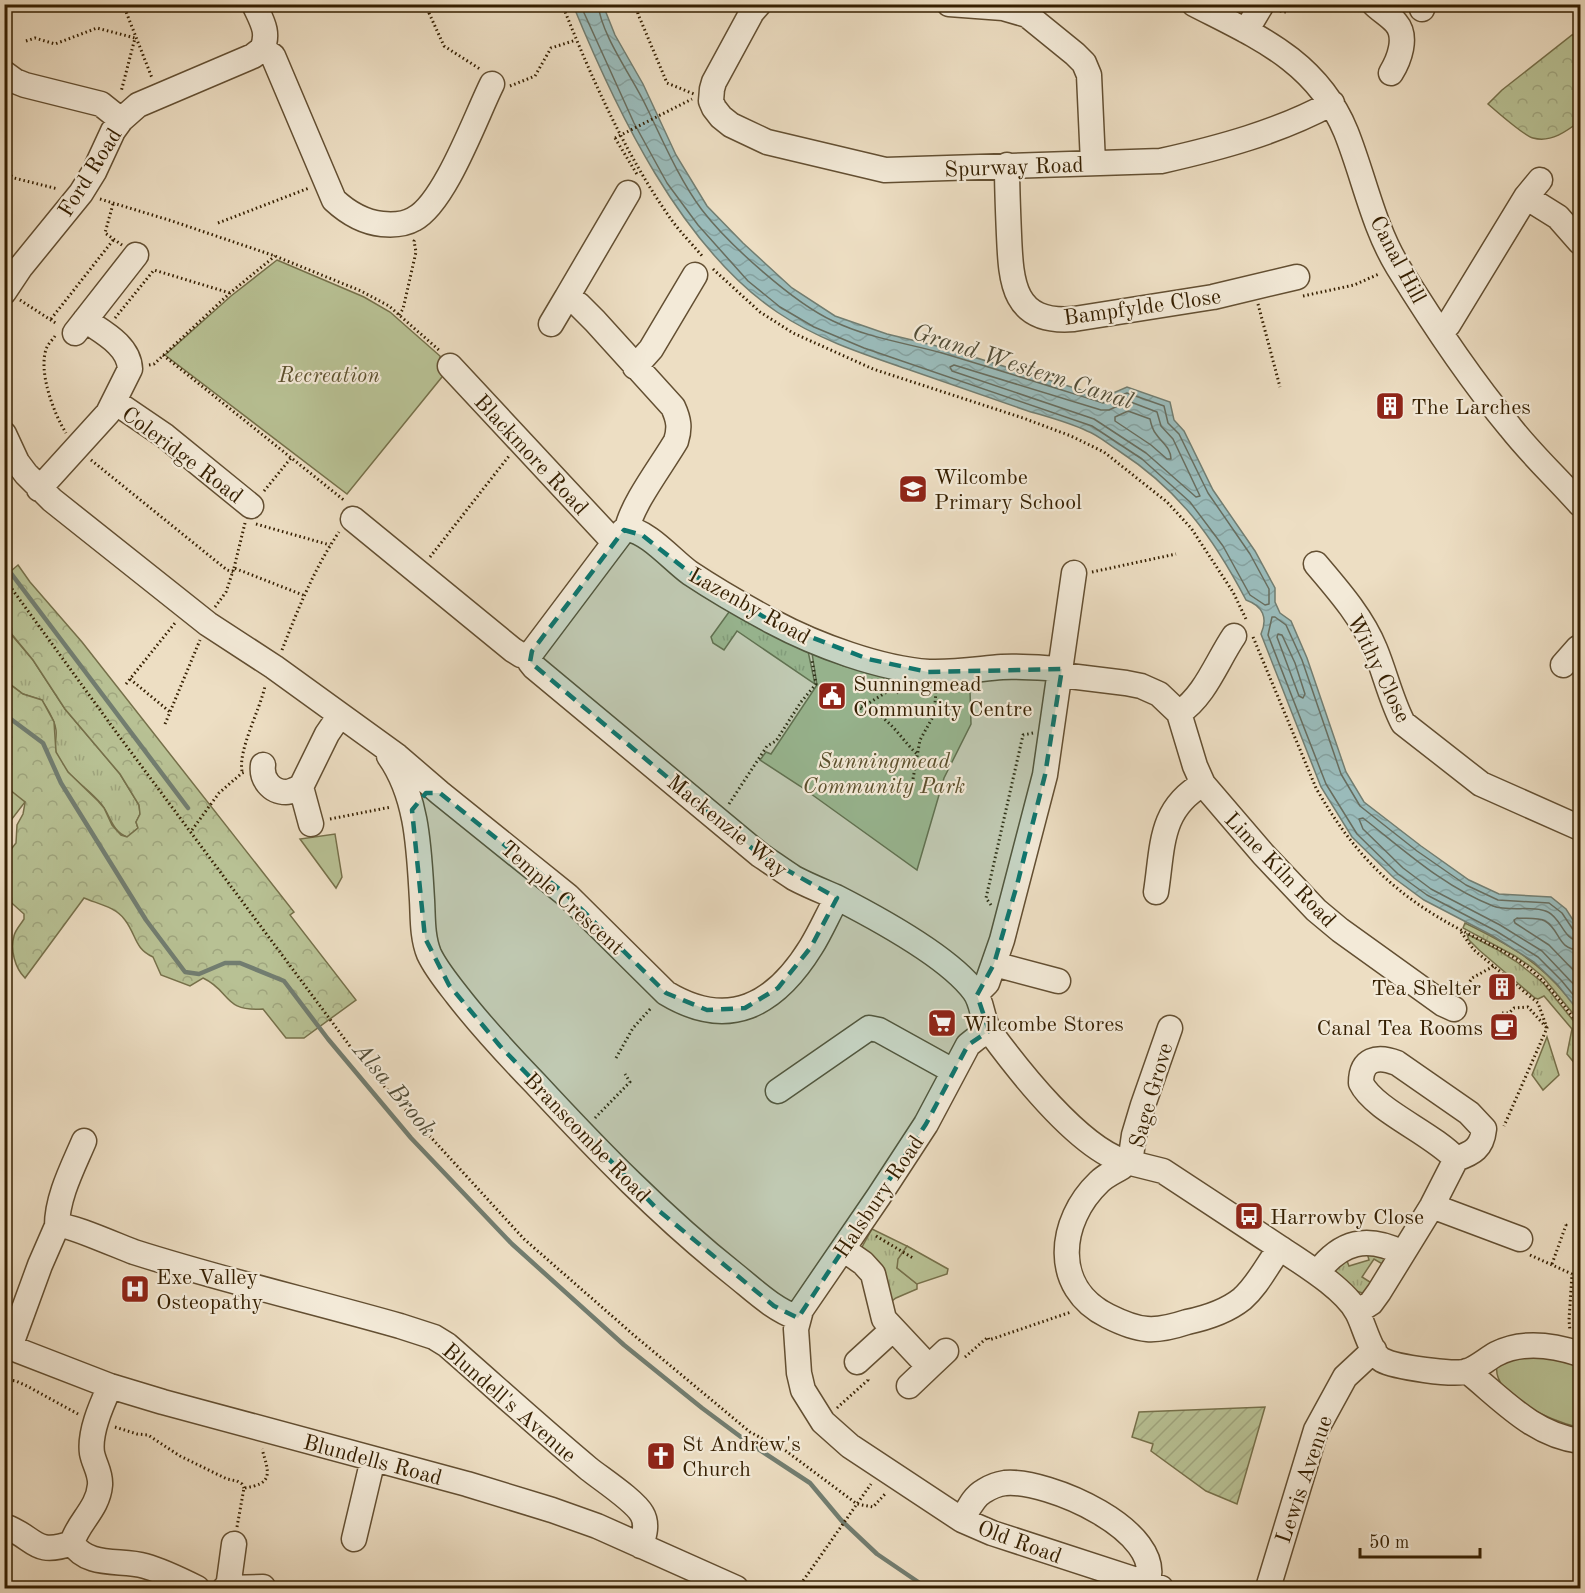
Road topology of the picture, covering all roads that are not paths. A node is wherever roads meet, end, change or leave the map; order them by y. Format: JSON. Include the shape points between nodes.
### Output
{"nodes":[{"id":1,"x":254,"y":4,"type":"edge"},
{"id":2,"x":759,"y":4,"type":"edge"},
{"id":3,"x":949,"y":4,"type":"edge"},
{"id":4,"x":1194,"y":4,"type":"edge"},
{"id":5,"x":1374,"y":4,"type":"edge"},
{"id":6,"x":1268,"y":7,"type":"edge"},
{"id":7,"x":1246,"y":30,"type":"junction"},
{"id":8,"x":262,"y":49,"type":"junction"},
{"id":9,"x":4,"y":73,"type":"edge"},
{"id":10,"x":1390,"y":73,"type":"dead end"},
{"id":11,"x":482,"y":92,"type":"road end"},
{"id":12,"x":1332,"y":103,"type":"junction"},
{"id":13,"x":116,"y":116,"type":"junction"},
{"id":14,"x":1093,"y":163,"type":"junction"},
{"id":15,"x":1007,"y":165,"type":"junction"},
{"id":16,"x":632,"y":199,"type":"road end"},
{"id":17,"x":1581,"y":242,"type":"edge"},
{"id":18,"x":136,"y":255,"type":"road end"},
{"id":19,"x":695,"y":275,"type":"dead end"},
{"id":20,"x":1297,"y":278,"type":"road end"},
{"id":21,"x":11,"y":296,"type":"edge"},
{"id":22,"x":567,"y":297,"type":"junction"},
{"id":23,"x":551,"y":324,"type":"dead end"},
{"id":24,"x":1440,"y":331,"type":"junction"},
{"id":25,"x":450,"y":366,"type":"road end"},
{"id":26,"x":635,"y":367,"type":"junction"},
{"id":27,"x":115,"y":402,"type":"junction"},
{"id":28,"x":4,"y":434,"type":"edge"},
{"id":29,"x":39,"y":489,"type":"junction"},
{"id":30,"x":1581,"y":504,"type":"edge"},
{"id":31,"x":253,"y":515,"type":"road end"},
{"id":32,"x":353,"y":519,"type":"road end"},
{"id":33,"x":620,"y":536,"type":"junction"},
{"id":34,"x":1317,"y":563,"type":"dead end"},
{"id":35,"x":1074,"y":575,"type":"road end"},
{"id":36,"x":1244,"y":630,"type":"road end"},
{"id":37,"x":530,"y":656,"type":"junction"},
{"id":38,"x":1061,"y":672,"type":"junction"},
{"id":39,"x":1179,"y":713,"type":"junction"},
{"id":40,"x":340,"y":715,"type":"junction"},
{"id":41,"x":381,"y":746,"type":"junction"},
{"id":42,"x":256,"y":770,"type":"road end"},
{"id":43,"x":1203,"y":784,"type":"junction"},
{"id":44,"x":301,"y":787,"type":"junction"},
{"id":45,"x":440,"y":793,"type":"junction"},
{"id":46,"x":411,"y":806,"type":"junction"},
{"id":47,"x":310,"y":822,"type":"road end"},
{"id":48,"x":1581,"y":828,"type":"edge"},
{"id":49,"x":1156,"y":892,"type":"dead end"},
{"id":50,"x":837,"y":898,"type":"junction"},
{"id":51,"x":994,"y":964,"type":"junction"},
{"id":52,"x":1058,"y":981,"type":"dead end"},
{"id":53,"x":975,"y":992,"type":"junction"},
{"id":54,"x":1453,"y":1010,"type":"road end"},
{"id":55,"x":1171,"y":1024,"type":"dead end"},
{"id":56,"x":989,"y":1031,"type":"junction"},
{"id":57,"x":953,"y":1071,"type":"junction"},
{"id":58,"x":771,"y":1094,"type":"dead end"},
{"id":59,"x":84,"y":1141,"type":"dead end"},
{"id":60,"x":1456,"y":1159,"type":"junction"},
{"id":61,"x":1127,"y":1162,"type":"junction"},
{"id":62,"x":1432,"y":1206,"type":"junction"},
{"id":63,"x":57,"y":1226,"type":"junction"},
{"id":64,"x":1520,"y":1239,"type":"road end"},
{"id":65,"x":1280,"y":1248,"type":"junction"},
{"id":66,"x":843,"y":1249,"type":"junction"},
{"id":67,"x":1403,"y":1253,"type":"junction"},
{"id":68,"x":1317,"y":1273,"type":"junction"},
{"id":69,"x":1358,"y":1312,"type":"junction"},
{"id":70,"x":798,"y":1318,"type":"junction"},
{"id":71,"x":892,"y":1330,"type":"junction"},
{"id":72,"x":10,"y":1342,"type":"edge"},
{"id":73,"x":1575,"y":1344,"type":"edge"},
{"id":74,"x":1374,"y":1350,"type":"junction"},
{"id":75,"x":857,"y":1362,"type":"road end"},
{"id":76,"x":1467,"y":1371,"type":"junction"},
{"id":77,"x":110,"y":1386,"type":"junction"},
{"id":78,"x":909,"y":1386,"type":"dead end"},
{"id":79,"x":1581,"y":1441,"type":"edge"},
{"id":80,"x":373,"y":1459,"type":"junction"},
{"id":81,"x":962,"y":1520,"type":"junction"},
{"id":82,"x":4,"y":1526,"type":"edge"},
{"id":83,"x":354,"y":1539,"type":"dead end"},
{"id":84,"x":72,"y":1543,"type":"junction"},
{"id":85,"x":234,"y":1544,"type":"road end"},
{"id":86,"x":641,"y":1546,"type":"junction"},
{"id":87,"x":1098,"y":1579,"type":"edge"},
{"id":88,"x":1154,"y":1586,"type":"edge"},
{"id":89,"x":263,"y":1587,"type":"edge"},
{"id":90,"x":197,"y":1588,"type":"edge"},
{"id":91,"x":226,"y":1588,"type":"edge"},
{"id":92,"x":736,"y":1588,"type":"edge"},
{"id":93,"x":1268,"y":1588,"type":"edge"}],
"edges":[{"from":1,"to":8,"type":"street","via":[[266,31]]},
{"from":2,"to":15,"type":"street","name":"Spurway Road","via":[[714,82],[700,97],[731,125],[767,142],[885,170]]},
{"from":3,"to":14,"type":"street","via":[[1016,10],[1084,63],[1089,75]]},
{"from":4,"to":7,"type":"street","name":"Canal Hill"},
{"from":5,"to":10,"type":"street","via":[[1400,29],[1401,51]]},
{"from":6,"to":7,"type":"street"},
{"from":7,"to":12,"type":"street","name":"Canal Hill","via":[[1296,63]]},
{"from":8,"to":11,"type":"street","via":[[273,56],[334,200],[344,210],[374,223],[418,226],[439,194]]},
{"from":8,"to":13,"type":"street","name":"Ford Road"},
{"from":9,"to":13,"type":"street","via":[[18,83],[101,104]]},
{"from":12,"to":14,"type":"street","name":"Spurway Road","via":[[1284,126],[1189,154],[1161,161]]},
{"from":12,"to":24,"type":"street","name":"Canal Hill","via":[[1383,238]]},
{"from":13,"to":21,"type":"street","name":"Ford Road","via":[[94,172],[20,268]]},
{"from":14,"to":15,"type":"street","name":"Spurway Road"},
{"from":15,"to":20,"type":"street","name":"Bampfylde Close","via":[[1015,290],[1029,308],[1042,316],[1056,321],[1074,319],[1213,297]]},
{"from":16,"to":22,"type":"street"},
{"from":17,"to":24,"type":"street","via":[[1533,188],[1448,325]]},
{"from":18,"to":27,"type":"street","via":[[81,328],[118,344],[125,353],[130,369]]},
{"from":19,"to":26,"type":"street","via":[[651,349]]},
{"from":22,"to":23,"type":"street"},
{"from":22,"to":26,"type":"street","via":[[579,304]]},
{"from":24,"to":30,"type":"street","name":"Canal Hill","via":[[1510,428]]},
{"from":25,"to":33,"type":"street","name":"Blackmore Road","via":[[522,444]]},
{"from":26,"to":33,"type":"street","via":[[673,407],[679,431]]},
{"from":27,"to":29,"type":"street"},
{"from":27,"to":31,"type":"street","name":"Coleridge Road","via":[[165,436]]},
{"from":28,"to":29,"type":"street","via":[[17,462]]},
{"from":29,"to":40,"type":"street","name":"Temple Crescent","via":[[208,624]]},
{"from":32,"to":37,"type":"street","name":"Mackenzie Way","via":[[370,543],[418,573],[521,656]]},
{"from":33,"to":37,"type":"street"},
{"from":33,"to":38,"type":"street","name":"Lazenby Road","via":[[633,530],[689,572],[774,623],[868,659],[936,672],[1028,666]]},
{"from":34,"to":48,"type":"street","name":"Withy Close","via":[[1365,628],[1403,723],[1485,776]]},
{"from":35,"to":38,"type":"street"},
{"from":36,"to":39,"type":"street","via":[[1197,697]]},
{"from":37,"to":50,"type":"street","name":"Mackenzie Way","via":[[534,667],[760,855],[795,879]]},
{"from":38,"to":39,"type":"street","via":[[1141,686],[1159,694]]},
{"from":38,"to":51,"type":"street","via":[[1044,775]]},
{"from":39,"to":43,"type":"street","name":"Lime Kiln Road"},
{"from":40,"to":41,"type":"street","name":"Temple Crescent"},
{"from":40,"to":44,"type":"street"},
{"from":41,"to":45,"type":"street","name":"Temple Crescent"},
{"from":41,"to":46,"type":"street","name":"Branscombe Road","via":[[398,769]]},
{"from":42,"to":44,"type":"street","via":[[273,788],[286,792]]},
{"from":43,"to":49,"type":"street","via":[[1192,790],[1170,816]]},
{"from":43,"to":54,"type":"street","name":"Lime Kiln Road","via":[[1316,910]]},
{"from":44,"to":47,"type":"street"},
{"from":45,"to":46,"type":"street","via":[[426,793]]},
{"from":45,"to":50,"type":"street","name":"Temple Crescent","via":[[568,896],[666,993],[707,1011],[744,1008],[778,988],[811,947]]},
{"from":46,"to":70,"type":"street","name":"Branscombe Road","via":[[425,938],[436,966],[465,1005],[580,1132],[693,1242],[774,1306]]},
{"from":50,"to":53,"type":"street","name":"Mackenzie Way","via":[[917,943]]},
{"from":51,"to":52,"type":"street"},
{"from":51,"to":53,"type":"street","via":[[987,983]]},
{"from":53,"to":56,"type":"street","name":"Mackenzie Way"},
{"from":55,"to":61,"type":"street","name":"Sage Grove"},
{"from":56,"to":57,"type":"street","name":"Halsbury Road","via":[[968,1045]]},
{"from":56,"to":61,"type":"street","name":"Mackenzie Way","via":[[1030,1084],[1065,1118],[1105,1152]]},
{"from":57,"to":58,"type":"street","via":[[869,1028]]},
{"from":57,"to":66,"type":"street","name":"Halsbury Road","via":[[926,1124]]},
{"from":59,"to":63,"type":"street","via":[[62,1197]]},
{"from":60,"to":60,"type":"street","via":[[1433,1139],[1371,1099],[1360,1083],[1363,1068],[1369,1062],[1386,1059],[1397,1063],[1478,1121],[1484,1129],[1483,1140],[1478,1148]]},
{"from":60,"to":62,"type":"street"},
{"from":61,"to":65,"type":"street","via":[[1163,1171]]},
{"from":61,"to":65,"type":"street","via":[[1094,1188],[1069,1232],[1068,1268],[1076,1288],[1100,1312],[1148,1330],[1211,1316],[1240,1300]]},
{"from":62,"to":64,"type":"street"},
{"from":62,"to":67,"type":"street"},
{"from":63,"to":72,"type":"street"},
{"from":63,"to":86,"type":"street","name":"Blundell's Avenue","via":[[166,1262],[434,1337],[642,1514],[645,1529]]},
{"from":65,"to":68,"type":"street"},
{"from":66,"to":70,"type":"street","name":"Halsbury Road"},
{"from":66,"to":71,"type":"street","via":[[873,1274],[884,1320]]},
{"from":67,"to":68,"type":"street","via":[[1377,1243],[1354,1244],[1336,1252]]},
{"from":67,"to":69,"type":"street","via":[[1371,1303]]},
{"from":68,"to":69,"type":"street"},
{"from":69,"to":74,"type":"street"},
{"from":70,"to":81,"type":"street","name":"Old Road","via":[[797,1348],[803,1390],[823,1422],[850,1446]]},
{"from":71,"to":75,"type":"street"},
{"from":71,"to":78,"type":"street","via":[[938,1359]]},
{"from":72,"to":77,"type":"street","name":"Blundells Road"},
{"from":73,"to":76,"type":"street","via":[[1514,1347]]},
{"from":74,"to":76,"type":"street","via":[[1378,1357],[1396,1365]]},
{"from":74,"to":93,"type":"street","name":"Lewis Avenue","via":[[1345,1377],[1316,1430]]},
{"from":76,"to":79,"type":"street","via":[[1519,1416],[1544,1430]]},
{"from":77,"to":80,"type":"street","name":"Blundells Road"},
{"from":77,"to":84,"type":"street","via":[[92,1441],[100,1484],[94,1505]]},
{"from":80,"to":83,"type":"street"},
{"from":80,"to":86,"type":"street","name":"Blundells Road","via":[[552,1510]]},
{"from":81,"to":87,"type":"street","name":"Old Road"},
{"from":81,"to":88,"type":"street","name":"Old Road","via":[[975,1498],[992,1487],[1005,1483],[1049,1488],[1097,1510],[1129,1535],[1145,1559]]},
{"from":82,"to":84,"type":"street","via":[[49,1549]]},
{"from":84,"to":90,"type":"street","via":[[78,1552],[93,1560],[147,1566]]},
{"from":85,"to":91,"type":"street"},
{"from":86,"to":92,"type":"street","name":"Blundells Road"},
{"from":87,"to":88,"type":"street","name":"Old Road"},
{"from":89,"to":91,"type":"street"}]}
